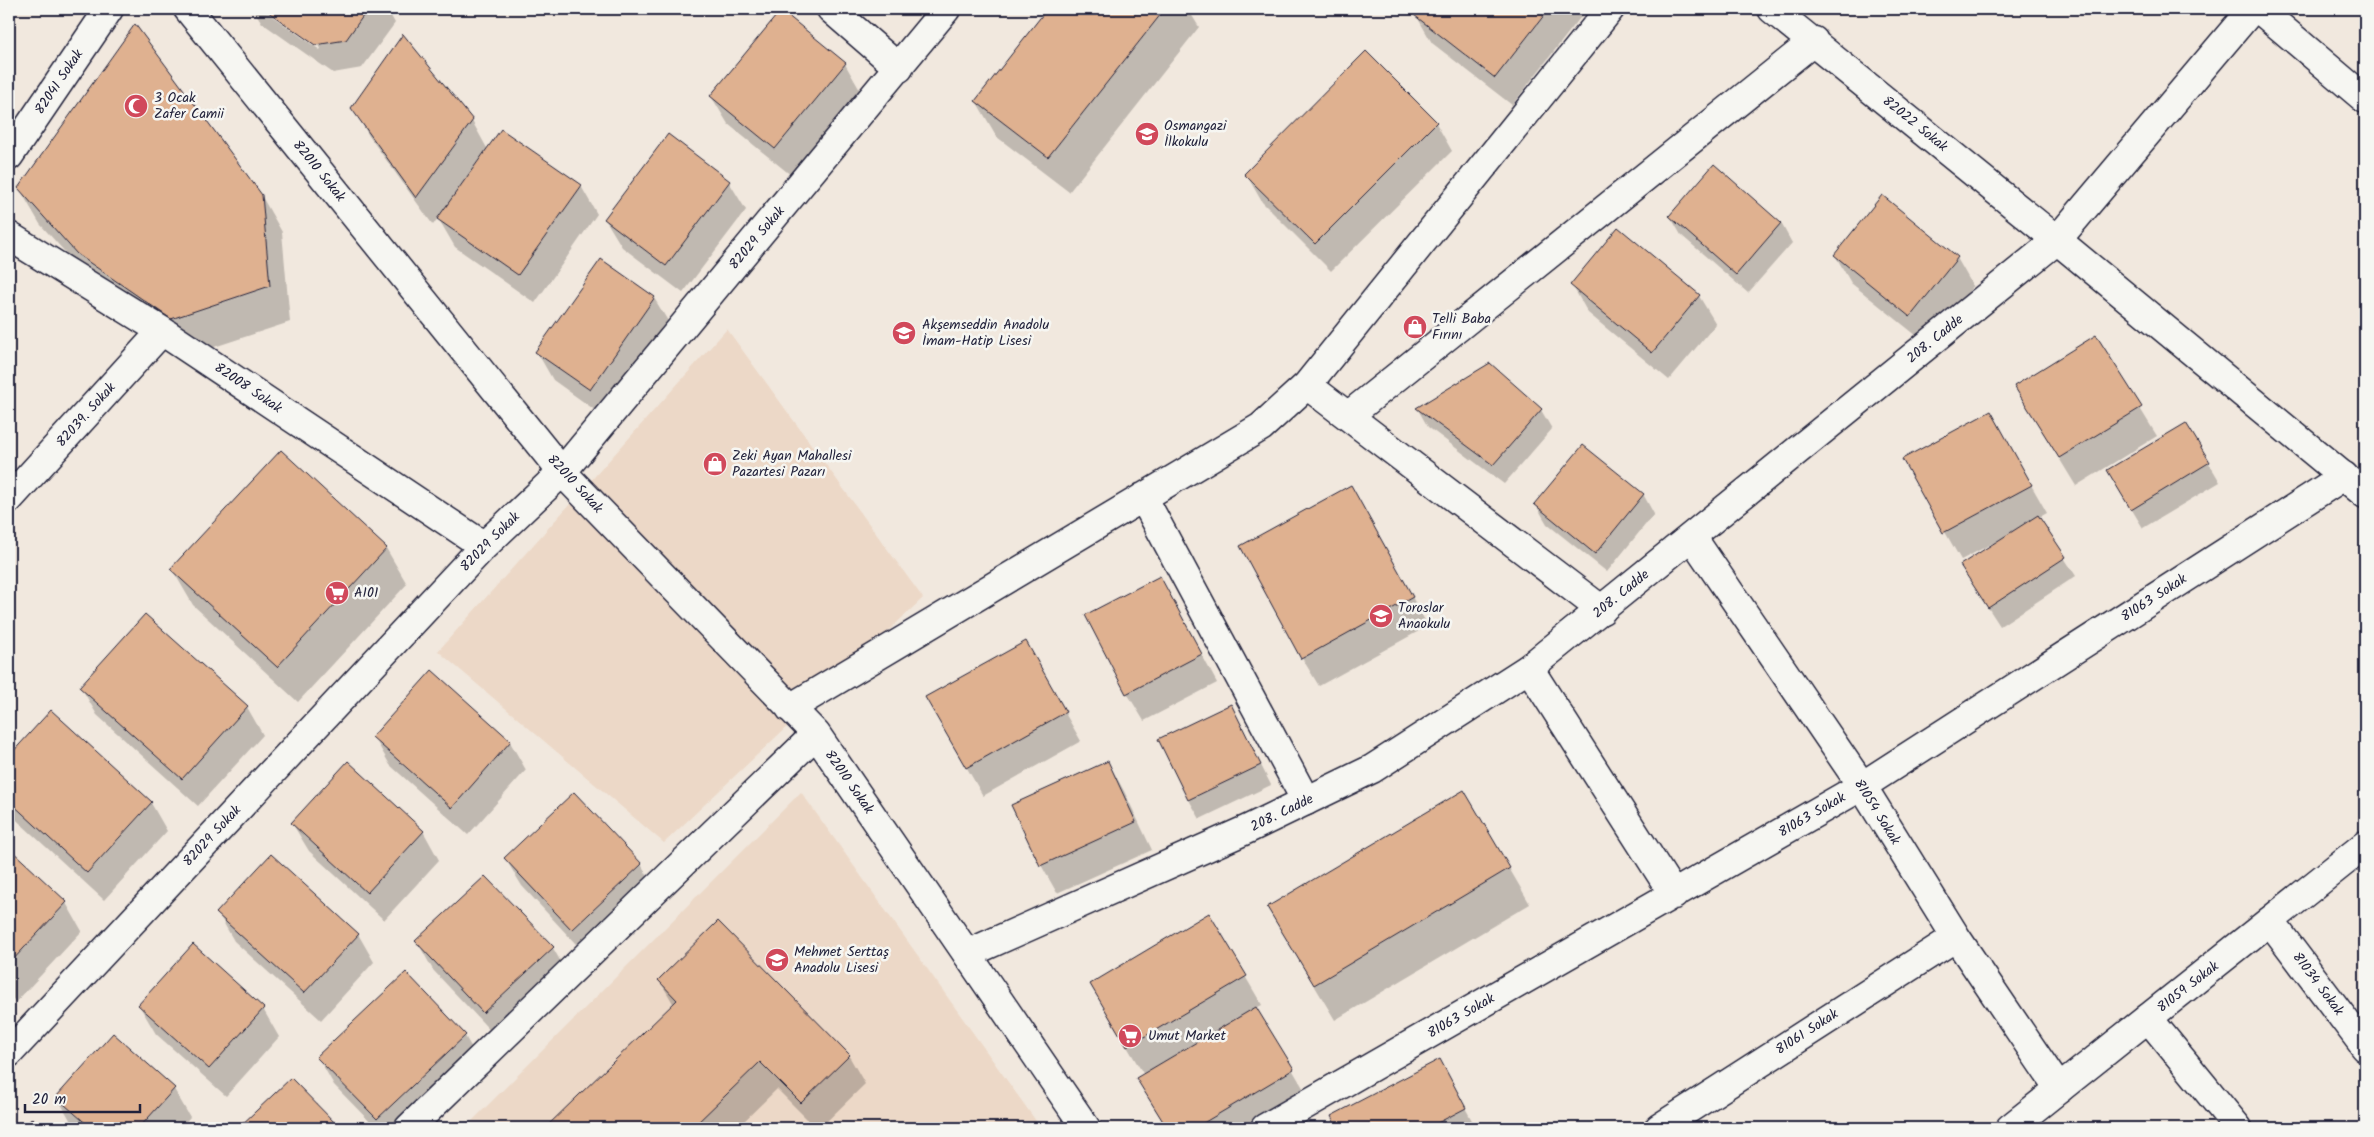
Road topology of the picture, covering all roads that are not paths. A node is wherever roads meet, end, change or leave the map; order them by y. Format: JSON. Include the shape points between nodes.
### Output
{"nodes":[{"id":1,"x":109,"y":9,"type":"edge"},
{"id":2,"x":188,"y":9,"type":"edge"},
{"id":3,"x":831,"y":9,"type":"edge"},
{"id":4,"x":946,"y":9,"type":"edge"},
{"id":5,"x":1610,"y":9,"type":"edge"},
{"id":6,"x":1772,"y":9,"type":"edge"},
{"id":7,"x":2252,"y":9,"type":"edge"},
{"id":8,"x":2260,"y":9,"type":"edge"},
{"id":9,"x":1814,"y":40,"type":"junction"},
{"id":10,"x":899,"y":68,"type":"junction"},
{"id":11,"x":2365,"y":99,"type":"edge"},
{"id":12,"x":9,"y":156,"type":"edge"},
{"id":13,"x":9,"y":236,"type":"edge"},
{"id":14,"x":2056,"y":240,"type":"junction"},
{"id":15,"x":162,"y":331,"type":"junction"},
{"id":16,"x":1307,"y":385,"type":"junction"},
{"id":17,"x":1348,"y":416,"type":"junction"},
{"id":18,"x":562,"y":472,"type":"junction"},
{"id":19,"x":2344,"y":476,"type":"junction"},
{"id":20,"x":2365,"y":494,"type":"edge"},
{"id":21,"x":1143,"y":498,"type":"junction"},
{"id":22,"x":9,"y":499,"type":"edge"},
{"id":23,"x":1692,"y":538,"type":"junction"},
{"id":24,"x":484,"y":546,"type":"junction"},
{"id":25,"x":1602,"y":610,"type":"junction"},
{"id":26,"x":1529,"y":668,"type":"junction"},
{"id":27,"x":790,"y":708,"type":"junction"},
{"id":28,"x":816,"y":734,"type":"junction"},
{"id":29,"x":1862,"y":786,"type":"junction"},
{"id":30,"x":1306,"y":801,"type":"junction"},
{"id":31,"x":2365,"y":845,"type":"edge"},
{"id":32,"x":1674,"y":895,"type":"junction"},
{"id":33,"x":2270,"y":922,"type":"junction"},
{"id":34,"x":1956,"y":937,"type":"junction"},
{"id":35,"x":967,"y":954,"type":"junction"},
{"id":36,"x":2148,"y":1018,"type":"junction"},
{"id":37,"x":2365,"y":1047,"type":"edge"},
{"id":38,"x":9,"y":1053,"type":"edge"},
{"id":39,"x":2059,"y":1089,"type":"junction"},
{"id":40,"x":2015,"y":1127,"type":"edge"},
{"id":41,"x":410,"y":1128,"type":"edge"},
{"id":42,"x":1086,"y":1128,"type":"edge"},
{"id":43,"x":1265,"y":1128,"type":"edge"},
{"id":44,"x":1659,"y":1128,"type":"edge"},
{"id":45,"x":2238,"y":1128,"type":"edge"}],
"edges":[{"from":1,"to":12,"type":"street","name":"82041 Sokak"},
{"from":2,"to":18,"type":"street","name":"82010 Sokak"},
{"from":3,"to":10,"type":"street"},
{"from":4,"to":10,"type":"street","name":"82029 Sokak"},
{"from":5,"to":16,"type":"street"},
{"from":6,"to":9,"type":"street","name":"82022 Sokak"},
{"from":7,"to":14,"type":"street","name":"208. Cadde"},
{"from":8,"to":11,"type":"street"},
{"from":9,"to":14,"type":"street","name":"82022 Sokak"},
{"from":9,"to":17,"type":"street"},
{"from":10,"to":18,"type":"street","name":"82029 Sokak"},
{"from":13,"to":15,"type":"street","name":"82008 Sokak"},
{"from":14,"to":19,"type":"street"},
{"from":14,"to":23,"type":"street","name":"208. Cadde"},
{"from":15,"to":22,"type":"street","name":"82039. Sokak"},
{"from":15,"to":24,"type":"street","name":"82008 Sokak"},
{"from":16,"to":17,"type":"street"},
{"from":16,"to":21,"type":"street","via":[[1261,427]]},
{"from":17,"to":25,"type":"street"},
{"from":18,"to":24,"type":"street","name":"82029 Sokak"},
{"from":18,"to":27,"type":"street","name":"82010 Sokak"},
{"from":19,"to":20,"type":"street"},
{"from":19,"to":29,"type":"street","name":"81063 Sokak"},
{"from":21,"to":27,"type":"street"},
{"from":21,"to":30,"type":"street"},
{"from":23,"to":25,"type":"street","name":"208. Cadde"},
{"from":23,"to":29,"type":"street","name":"81054 Sokak"},
{"from":24,"to":38,"type":"street","name":"82029 Sokak"},
{"from":25,"to":26,"type":"street","name":"208. Cadde"},
{"from":26,"to":30,"type":"street","name":"208. Cadde","via":[[1372,769]]},
{"from":26,"to":32,"type":"street"},
{"from":27,"to":28,"type":"street","name":"82010 Sokak"},
{"from":28,"to":35,"type":"street","name":"82010 Sokak"},
{"from":28,"to":41,"type":"street"},
{"from":29,"to":32,"type":"street","name":"81063 Sokak"},
{"from":29,"to":34,"type":"street","name":"81054 Sokak"},
{"from":30,"to":35,"type":"street","name":"208. Cadde"},
{"from":31,"to":33,"type":"street","name":"81059 Sokak"},
{"from":32,"to":43,"type":"street","name":"81063 Sokak"},
{"from":33,"to":36,"type":"street","name":"81059 Sokak"},
{"from":33,"to":37,"type":"street","name":"81034 Sokak"},
{"from":34,"to":39,"type":"street","name":"81054 Sokak"},
{"from":34,"to":44,"type":"street","name":"81061 Sokak"},
{"from":35,"to":42,"type":"street"},
{"from":36,"to":39,"type":"street","name":"81059 Sokak"},
{"from":36,"to":45,"type":"street"},
{"from":39,"to":40,"type":"street","name":"81059 Sokak"}]}
